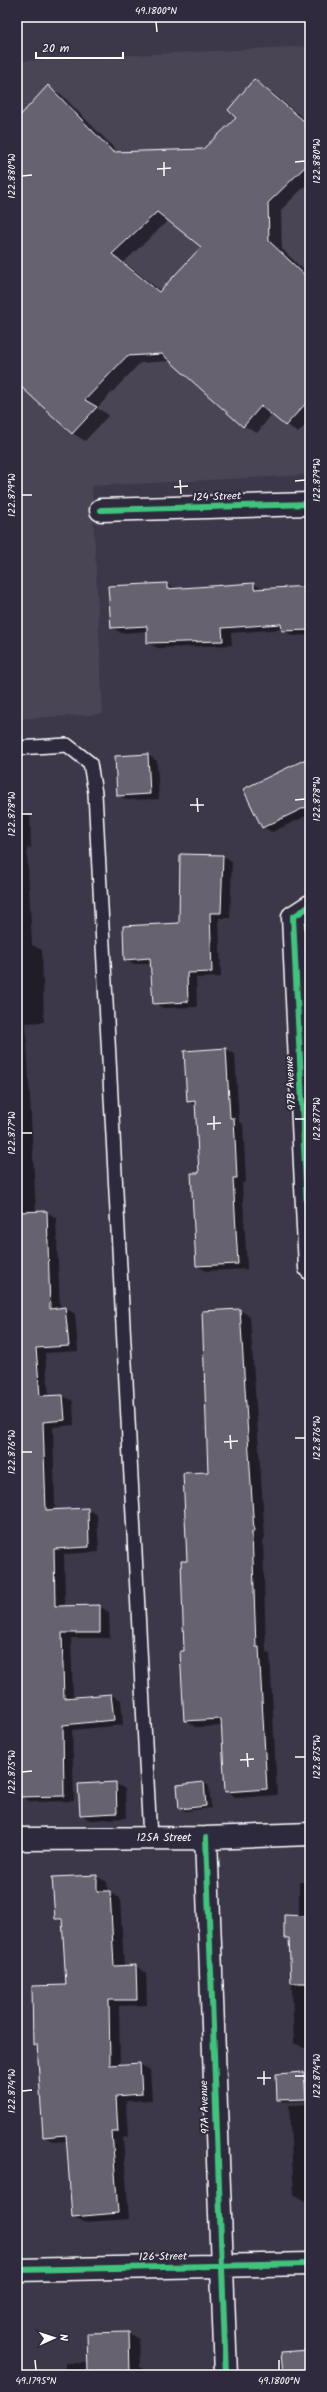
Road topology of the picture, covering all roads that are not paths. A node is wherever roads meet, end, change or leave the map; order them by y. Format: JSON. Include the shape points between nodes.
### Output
{"nodes":[{"id":1,"x":310,"y":504,"type":"edge"},
{"id":2,"x":100,"y":510,"type":"dead end"},
{"id":3,"x":17,"y":748,"type":"edge"},
{"id":4,"x":310,"y":906,"type":"edge"},
{"id":5,"x":310,"y":1268,"type":"edge"},
{"id":6,"x":310,"y":1834,"type":"edge"},
{"id":7,"x":17,"y":1838,"type":"edge"},
{"id":8,"x":150,"y":1838,"type":"junction"},
{"id":9,"x":206,"y":1838,"type":"junction"},
{"id":10,"x":310,"y":2264,"type":"edge"},
{"id":11,"x":221,"y":2266,"type":"junction"},
{"id":12,"x":17,"y":2270,"type":"edge"},
{"id":13,"x":226,"y":2375,"type":"edge"}],
"edges":[{"from":1,"to":2,"type":"street","name":"124 Street"},
{"from":3,"to":8,"type":"lane","via":[[67,746],[90,763],[95,792]]},
{"from":4,"to":5,"type":"street","name":"97B Avenue","via":[[293,916]]},
{"from":6,"to":9,"type":"street","name":"125A Street"},
{"from":7,"to":8,"type":"street","name":"125A Street"},
{"from":8,"to":9,"type":"street","name":"125A Street"},
{"from":9,"to":11,"type":"street","name":"97A Avenue"},
{"from":10,"to":11,"type":"street","name":"126 Street"},
{"from":11,"to":12,"type":"street","name":"126 Street"},
{"from":11,"to":13,"type":"street","name":"97A Avenue"}]}
